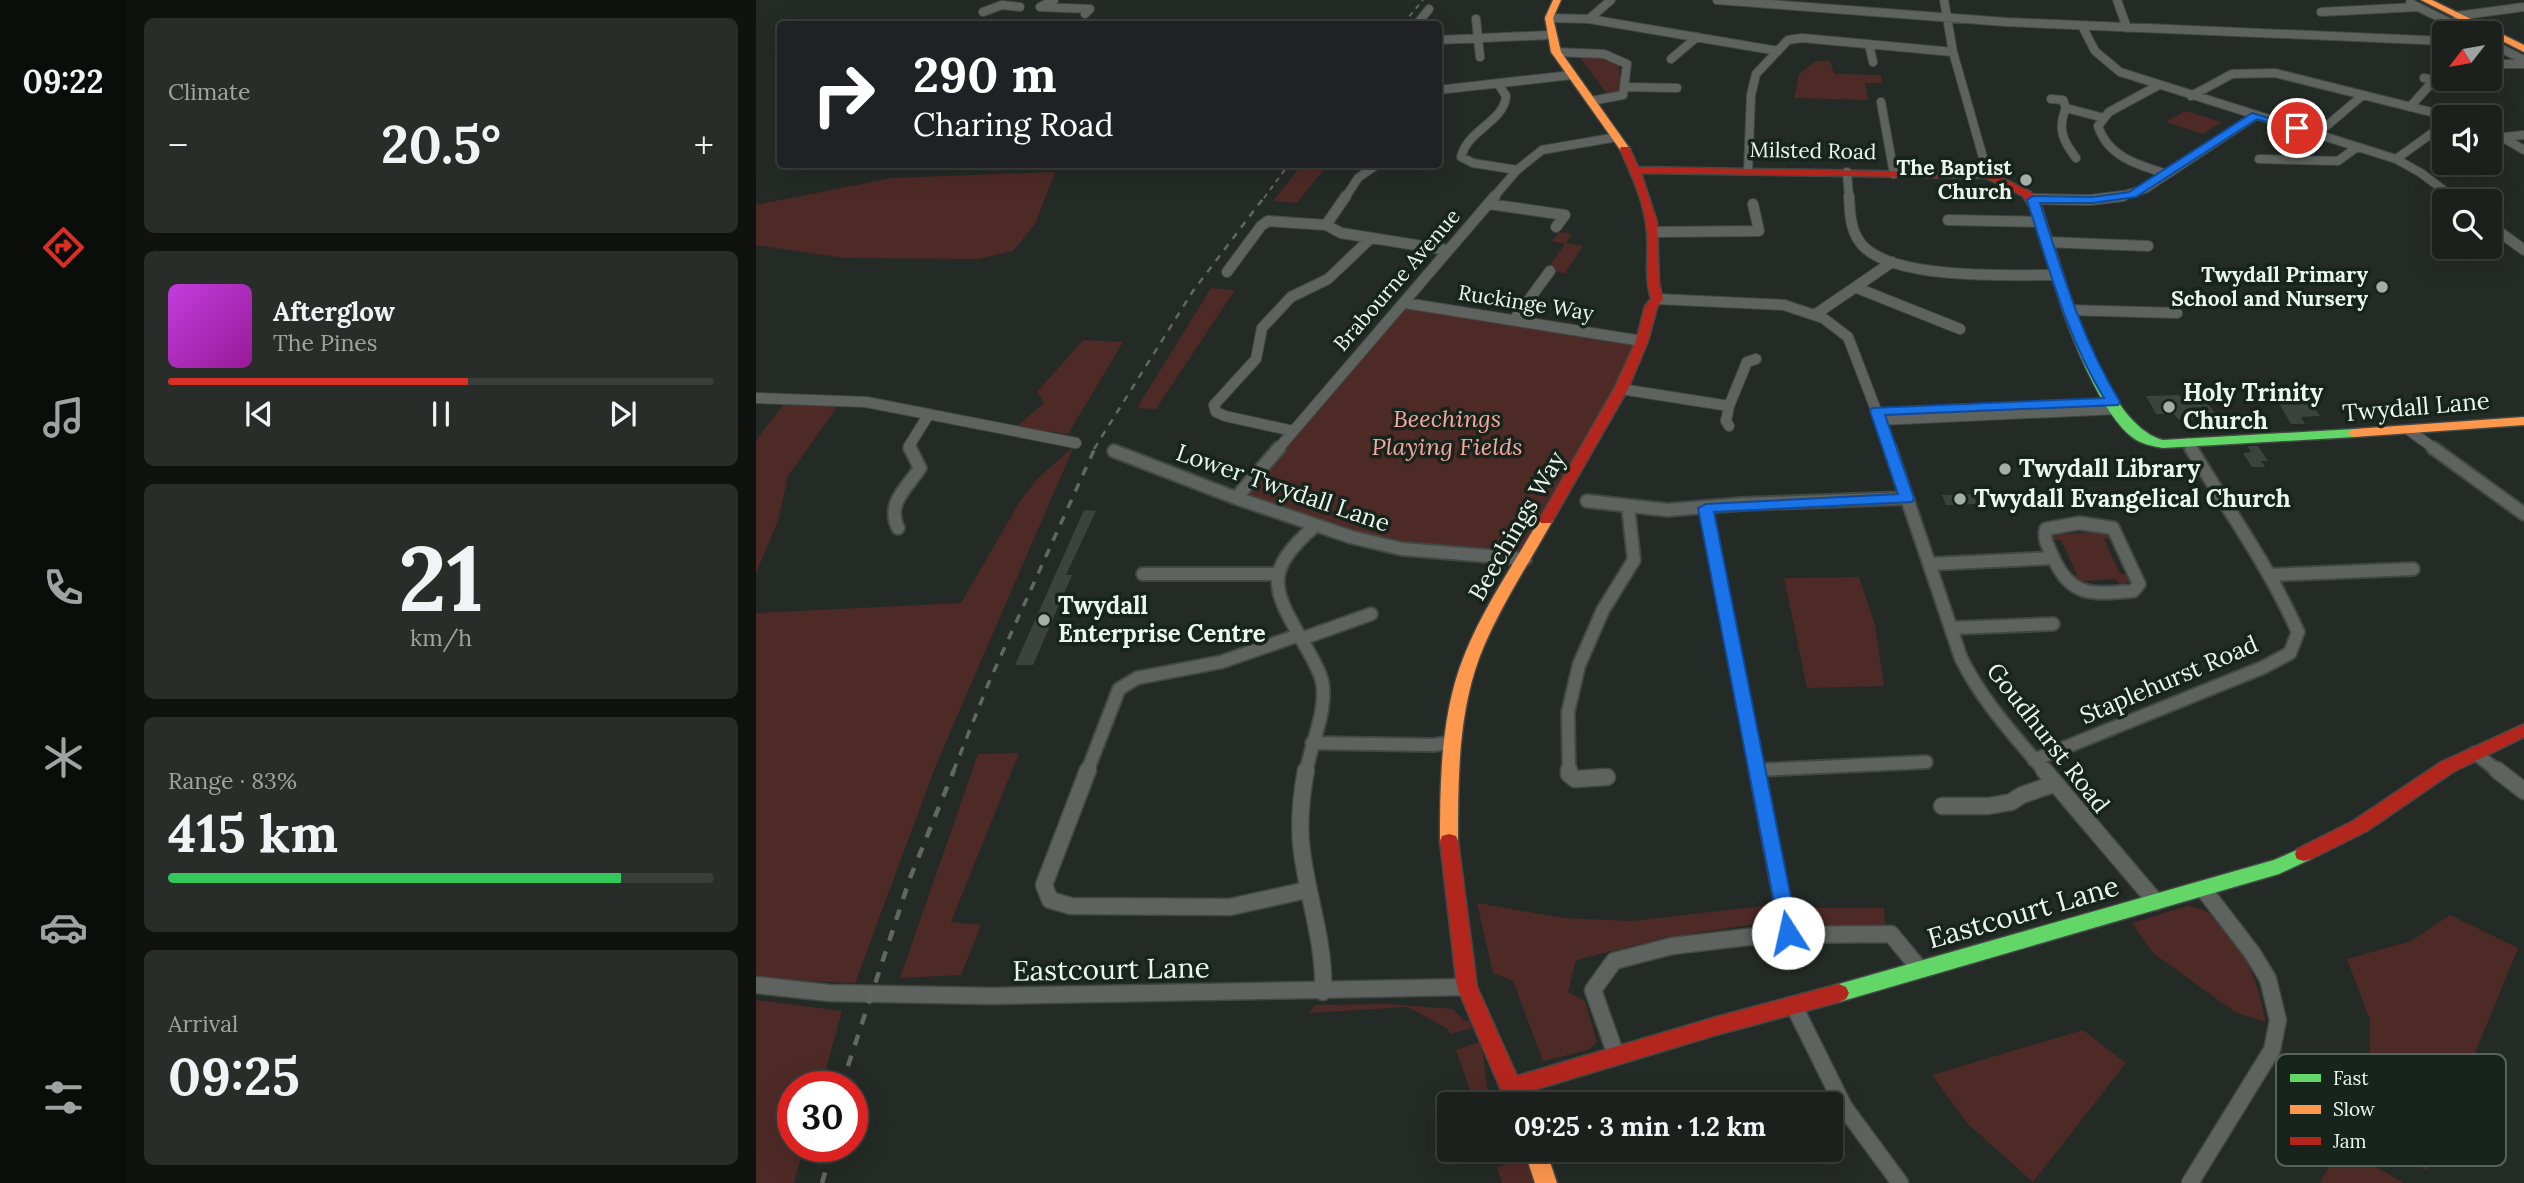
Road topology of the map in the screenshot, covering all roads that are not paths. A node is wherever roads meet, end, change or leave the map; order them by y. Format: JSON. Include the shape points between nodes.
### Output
{"nodes":[{"id":1,"x":1054,"y":0,"type":"edge"},
{"id":2,"x":1557,"y":0,"type":"edge"},
{"id":3,"x":1611,"y":0,"type":"edge"},
{"id":4,"x":1717,"y":0,"type":"edge"},
{"id":5,"x":1944,"y":0,"type":"edge"},
{"id":6,"x":2117,"y":0,"type":"edge"},
{"id":7,"x":2404,"y":0,"type":"edge"},
{"id":8,"x":2421,"y":4,"type":"edge"},
{"id":9,"x":1020,"y":7,"type":"junction"},
{"id":10,"x":1040,"y":7,"type":"junction"},
{"id":11,"x":2524,"y":7,"type":"edge"},
{"id":12,"x":1429,"y":9,"type":"dead end"},
{"id":13,"x":2334,"y":10,"type":"junction"},
{"id":14,"x":982,"y":12,"type":"dead end"},
{"id":15,"x":2321,"y":12,"type":"dead end"},
{"id":16,"x":1012,"y":14,"type":"dead end"},
{"id":17,"x":1085,"y":14,"type":"dead end"},
{"id":18,"x":2343,"y":16,"type":"dead end"},
{"id":19,"x":2457,"y":16,"type":"junction"},
{"id":20,"x":1947,"y":18,"type":"junction"},
{"id":21,"x":1476,"y":19,"type":"dead end"},
{"id":22,"x":1589,"y":19,"type":"junction"},
{"id":23,"x":1419,"y":21,"type":"edge"},
{"id":24,"x":2450,"y":21,"type":"edge"},
{"id":25,"x":2082,"y":26,"type":"junction"},
{"id":26,"x":1550,"y":27,"type":"junction"},
{"id":27,"x":2127,"y":28,"type":"junction"},
{"id":28,"x":1697,"y":37,"type":"junction"},
{"id":29,"x":1478,"y":38,"type":"junction"},
{"id":30,"x":1442,"y":40,"type":"edge"},
{"id":31,"x":2432,"y":40,"type":"edge"},
{"id":32,"x":1869,"y":44,"type":"junction"},
{"id":33,"x":2524,"y":49,"type":"edge"},
{"id":34,"x":2502,"y":50,"type":"edge"},
{"id":35,"x":1556,"y":51,"type":"junction"},
{"id":36,"x":1778,"y":51,"type":"junction"},
{"id":37,"x":1952,"y":52,"type":"junction"},
{"id":38,"x":1480,"y":57,"type":"dead end"},
{"id":39,"x":1671,"y":60,"type":"dead end"},
{"id":40,"x":1872,"y":62,"type":"dead end"},
{"id":41,"x":2524,"y":62,"type":"edge"},
{"id":42,"x":2502,"y":63,"type":"edge"},
{"id":43,"x":1572,"y":75,"type":"junction"},
{"id":44,"x":2424,"y":78,"type":"dead end"},
{"id":45,"x":2432,"y":80,"type":"edge"},
{"id":46,"x":2432,"y":82,"type":"edge"},
{"id":47,"x":1499,"y":85,"type":"junction"},
{"id":48,"x":2157,"y":86,"type":"junction"},
{"id":49,"x":1626,"y":87,"type":"junction"},
{"id":50,"x":1678,"y":88,"type":"dead end"},
{"id":51,"x":1442,"y":90,"type":"edge"},
{"id":52,"x":2363,"y":95,"type":"junction"},
{"id":53,"x":2191,"y":96,"type":"junction"},
{"id":54,"x":2051,"y":99,"type":"dead end"},
{"id":55,"x":1591,"y":101,"type":"junction"},
{"id":56,"x":1881,"y":102,"type":"dead end"},
{"id":57,"x":2410,"y":107,"type":"junction"},
{"id":58,"x":2066,"y":108,"type":"junction"},
{"id":59,"x":2432,"y":112,"type":"edge"},
{"id":60,"x":2255,"y":116,"type":"junction"},
{"id":61,"x":2104,"y":118,"type":"junction"},
{"id":62,"x":2432,"y":133,"type":"edge"},
{"id":63,"x":2317,"y":134,"type":"junction"},
{"id":64,"x":2524,"y":135,"type":"edge"},
{"id":65,"x":2502,"y":136,"type":"edge"},
{"id":66,"x":1617,"y":137,"type":"junction"},
{"id":67,"x":2505,"y":137,"type":"junction"},
{"id":68,"x":2357,"y":146,"type":"junction"},
{"id":69,"x":2524,"y":150,"type":"edge"},
{"id":70,"x":2076,"y":158,"type":"dead end"},
{"id":71,"x":2259,"y":159,"type":"dead end"},
{"id":72,"x":2396,"y":159,"type":"junction"},
{"id":73,"x":1372,"y":168,"type":"edge"},
{"id":74,"x":1517,"y":170,"type":"junction"},
{"id":75,"x":1636,"y":170,"type":"junction"},
{"id":76,"x":1748,"y":170,"type":"junction"},
{"id":77,"x":1847,"y":172,"type":"junction"},
{"id":78,"x":1894,"y":174,"type":"junction"},
{"id":79,"x":2167,"y":174,"type":"junction"},
{"id":80,"x":1988,"y":175,"type":"junction"},
{"id":81,"x":2443,"y":189,"type":"edge"},
{"id":82,"x":2033,"y":200,"type":"junction"},
{"id":83,"x":1489,"y":204,"type":"junction"},
{"id":84,"x":1754,"y":204,"type":"dead end"},
{"id":85,"x":1948,"y":219,"type":"dead end"},
{"id":86,"x":2040,"y":222,"type":"junction"},
{"id":87,"x":1326,"y":225,"type":"junction"},
{"id":88,"x":1556,"y":227,"type":"dead end"},
{"id":89,"x":1759,"y":231,"type":"junction"},
{"id":90,"x":1653,"y":232,"type":"junction"},
{"id":91,"x":2502,"y":234,"type":"edge"},
{"id":92,"x":1370,"y":239,"type":"junction"},
{"id":93,"x":1762,"y":242,"type":"dead end"},
{"id":94,"x":2046,"y":242,"type":"junction"},
{"id":95,"x":2148,"y":247,"type":"dead end"},
{"id":96,"x":1447,"y":250,"type":"junction"},
{"id":97,"x":2524,"y":250,"type":"edge"},
{"id":98,"x":1892,"y":262,"type":"junction"},
{"id":99,"x":1550,"y":271,"type":"dead end"},
{"id":100,"x":1227,"y":272,"type":"dead end"},
{"id":101,"x":2056,"y":275,"type":"junction"},
{"id":102,"x":1857,"y":288,"type":"junction"},
{"id":103,"x":1657,"y":299,"type":"junction"},
{"id":104,"x":1405,"y":303,"type":"junction"},
{"id":105,"x":2068,"y":310,"type":"junction"},
{"id":106,"x":2177,"y":313,"type":"dead end"},
{"id":107,"x":1815,"y":314,"type":"junction"},
{"id":108,"x":1514,"y":320,"type":"junction"},
{"id":109,"x":1960,"y":328,"type":"dead end"},
{"id":110,"x":1642,"y":341,"type":"junction"},
{"id":111,"x":1756,"y":359,"type":"dead end"},
{"id":112,"x":1620,"y":389,"type":"junction"},
{"id":113,"x":756,"y":398,"type":"edge"},
{"id":114,"x":1729,"y":405,"type":"junction"},
{"id":115,"x":2115,"y":406,"type":"junction"},
{"id":116,"x":929,"y":414,"type":"junction"},
{"id":117,"x":1878,"y":415,"type":"junction"},
{"id":118,"x":2524,"y":421,"type":"edge"},
{"id":119,"x":1729,"y":426,"type":"dead end"},
{"id":120,"x":1293,"y":431,"type":"junction"},
{"id":121,"x":2410,"y":431,"type":"junction"},
{"id":122,"x":1076,"y":443,"type":"dead end"},
{"id":123,"x":2188,"y":443,"type":"junction"},
{"id":124,"x":1114,"y":451,"type":"dead end"},
{"id":125,"x":1236,"y":498,"type":"junction"},
{"id":126,"x":1907,"y":498,"type":"junction"},
{"id":127,"x":1587,"y":501,"type":"dead end"},
{"id":128,"x":1628,"y":506,"type":"junction"},
{"id":129,"x":1706,"y":508,"type":"junction"},
{"id":130,"x":2524,"y":514,"type":"edge"},
{"id":131,"x":1315,"y":526,"type":"junction"},
{"id":132,"x":898,"y":528,"type":"dead end"},
{"id":133,"x":2053,"y":558,"type":"junction"},
{"id":134,"x":1525,"y":559,"type":"junction"},
{"id":135,"x":1929,"y":564,"type":"junction"},
{"id":136,"x":2413,"y":569,"type":"dead end"},
{"id":137,"x":1143,"y":574,"type":"dead end"},
{"id":138,"x":1276,"y":574,"type":"junction"},
{"id":139,"x":2270,"y":575,"type":"junction"},
{"id":140,"x":1371,"y":614,"type":"dead end"},
{"id":141,"x":2053,"y":624,"type":"dead end"},
{"id":142,"x":1953,"y":628,"type":"junction"},
{"id":143,"x":1300,"y":637,"type":"junction"},
{"id":144,"x":2524,"y":730,"type":"edge"},
{"id":145,"x":1454,"y":742,"type":"junction"},
{"id":146,"x":1312,"y":743,"type":"junction"},
{"id":147,"x":2475,"y":753,"type":"junction"},
{"id":148,"x":2034,"y":761,"type":"junction"},
{"id":149,"x":1926,"y":762,"type":"dead end"},
{"id":150,"x":1757,"y":770,"type":"junction"},
{"id":151,"x":1607,"y":777,"type":"dead end"},
{"id":152,"x":2054,"y":784,"type":"junction"},
{"id":153,"x":2524,"y":791,"type":"edge"},
{"id":154,"x":1942,"y":806,"type":"dead end"},
{"id":155,"x":1307,"y":890,"type":"junction"},
{"id":156,"x":2204,"y":890,"type":"junction"},
{"id":157,"x":2156,"y":902,"type":"junction"},
{"id":158,"x":1788,"y":933,"type":"junction"},
{"id":159,"x":1919,"y":968,"type":"junction"},
{"id":160,"x":756,"y":985,"type":"edge"},
{"id":161,"x":1467,"y":987,"type":"junction"},
{"id":162,"x":1323,"y":992,"type":"junction"},
{"id":163,"x":1794,"y":1006,"type":"junction"},
{"id":164,"x":1616,"y":1055,"type":"junction"},
{"id":165,"x":1512,"y":1087,"type":"junction"},
{"id":166,"x":1514,"y":1092,"type":"edge"},
{"id":167,"x":1539,"y":1162,"type":"edge"},
{"id":168,"x":1546,"y":1183,"type":"edge"},
{"id":169,"x":1900,"y":1183,"type":"edge"},
{"id":170,"x":2190,"y":1183,"type":"edge"}],
"edges":[{"from":1,"to":10,"type":"street"},
{"from":2,"to":26,"type":"street"},
{"from":3,"to":22,"type":"street"},
{"from":4,"to":20,"type":"street"},
{"from":5,"to":20,"type":"street"},
{"from":6,"to":27,"type":"street"},
{"from":7,"to":8,"type":"street"},
{"from":8,"to":13,"type":"street"},
{"from":8,"to":19,"type":"street"},
{"from":8,"to":24,"type":"street"},
{"from":9,"to":10,"type":"street"},
{"from":9,"to":14,"type":"street","via":[[1002,5]]},
{"from":9,"to":16,"type":"street"},
{"from":10,"to":17,"type":"street","via":[[1090,9]]},
{"from":11,"to":19,"type":"street"},
{"from":12,"to":23,"type":"street"},
{"from":13,"to":15,"type":"street"},
{"from":13,"to":18,"type":"street"},
{"from":19,"to":33,"type":"street"},
{"from":20,"to":25,"type":"street"},
{"from":20,"to":37,"type":"street"},
{"from":21,"to":29,"type":"street"},
{"from":22,"to":26,"type":"street"},
{"from":22,"to":28,"type":"street"},
{"from":25,"to":27,"type":"street"},
{"from":25,"to":48,"type":"street","via":[[2091,50],[2104,63]]},
{"from":26,"to":29,"type":"street"},
{"from":26,"to":35,"type":"street","name":"Beechings Way"},
{"from":27,"to":31,"type":"street"},
{"from":28,"to":36,"type":"street"},
{"from":28,"to":39,"type":"street"},
{"from":29,"to":30,"type":"street"},
{"from":29,"to":38,"type":"street"},
{"from":32,"to":36,"type":"street","via":[[1798,38],[1788,40]]},
{"from":32,"to":37,"type":"street"},
{"from":32,"to":40,"type":"street"},
{"from":34,"to":41,"type":"street"},
{"from":35,"to":43,"type":"street","name":"Beechings Way"},
{"from":35,"to":49,"type":"street","via":[[1624,60]]},
{"from":36,"to":76,"type":"street","via":[[1756,74]]},
{"from":37,"to":80,"type":"street"},
{"from":41,"to":42,"type":"street"},
{"from":43,"to":47,"type":"street"},
{"from":43,"to":55,"type":"street","name":"Beechings Way"},
{"from":44,"to":45,"type":"street"},
{"from":46,"to":57,"type":"street"},
{"from":47,"to":51,"type":"street"},
{"from":47,"to":74,"type":"street","via":[[1506,102],[1472,134],[1461,157]]},
{"from":48,"to":53,"type":"street"},
{"from":48,"to":61,"type":"street"},
{"from":49,"to":50,"type":"street"},
{"from":49,"to":55,"type":"street","via":[[1623,94]]},
{"from":52,"to":53,"type":"street","via":[[2288,75],[2250,72],[2220,78]]},
{"from":52,"to":57,"type":"street"},
{"from":52,"to":63,"type":"street"},
{"from":53,"to":60,"type":"street"},
{"from":54,"to":58,"type":"street","via":[[2063,100]]},
{"from":55,"to":66,"type":"street","name":"Beechings Way"},
{"from":56,"to":78,"type":"street"},
{"from":57,"to":59,"type":"street"},
{"from":58,"to":61,"type":"street"},
{"from":58,"to":70,"type":"street","via":[[2060,135]]},
{"from":60,"to":63,"type":"street"},
{"from":60,"to":79,"type":"street"},
{"from":61,"to":79,"type":"street","via":[[2098,127],[2107,146],[2127,160]]},
{"from":62,"to":72,"type":"street"},
{"from":63,"to":68,"type":"street"},
{"from":64,"to":67,"type":"street"},
{"from":65,"to":67,"type":"street"},
{"from":66,"to":74,"type":"street","name":"Brabourne Avenue","via":[[1542,150]]},
{"from":66,"to":75,"type":"street","name":"Beechings Way"},
{"from":67,"to":69,"type":"street"},
{"from":68,"to":71,"type":"street","via":[[2338,161]]},
{"from":68,"to":72,"type":"street"},
{"from":72,"to":81,"type":"street"},
{"from":73,"to":87,"type":"street","via":[[1358,178]]},
{"from":74,"to":83,"type":"street","name":"Brabourne Avenue"},
{"from":75,"to":76,"type":"street","name":"Milsted Road"},
{"from":75,"to":90,"type":"street","name":"Beechings Way"},
{"from":76,"to":77,"type":"street","name":"Milsted Road"},
{"from":77,"to":78,"type":"street","name":"Milsted Road"},
{"from":77,"to":98,"type":"street","via":[[1853,232],[1868,249]]},
{"from":78,"to":80,"type":"street","name":"Milsted Road"},
{"from":79,"to":82,"type":"street","via":[[2145,189],[2120,197]]},
{"from":80,"to":82,"type":"street"},
{"from":82,"to":86,"type":"street"},
{"from":83,"to":88,"type":"street","via":[[1567,212]]},
{"from":83,"to":96,"type":"street","name":"Brabourne Avenue"},
{"from":84,"to":89,"type":"street"},
{"from":85,"to":86,"type":"street"},
{"from":86,"to":94,"type":"street"},
{"from":87,"to":92,"type":"street"},
{"from":87,"to":100,"type":"street","via":[[1268,221]]},
{"from":89,"to":90,"type":"street"},
{"from":89,"to":93,"type":"street"},
{"from":90,"to":103,"type":"street","name":"Beechings Way","via":[[1652,287]]},
{"from":91,"to":97,"type":"street"},
{"from":92,"to":96,"type":"street"},
{"from":92,"to":120,"type":"street","via":[[1341,270],[1291,297],[1276,312],[1262,328],[1256,359],[1214,405],[1216,412],[1225,416]]},
{"from":94,"to":95,"type":"street"},
{"from":94,"to":101,"type":"street"},
{"from":96,"to":104,"type":"street","name":"Brabourne Avenue"},
{"from":98,"to":101,"type":"street","via":[[1933,271]]},
{"from":98,"to":102,"type":"street"},
{"from":99,"to":108,"type":"street"},
{"from":101,"to":105,"type":"street"},
{"from":102,"to":107,"type":"street"},
{"from":102,"to":109,"type":"street"},
{"from":103,"to":107,"type":"street","name":"Goudhurst Road","via":[[1777,304]]},
{"from":103,"to":110,"type":"street","name":"Beechings Way"},
{"from":104,"to":108,"type":"street","name":"Ruckinge Way"},
{"from":104,"to":120,"type":"street","name":"Brabourne Avenue"},
{"from":105,"to":106,"type":"street"},
{"from":105,"to":115,"type":"street","via":[[2092,367]]},
{"from":107,"to":117,"type":"street","name":"Goudhurst Road","via":[[1850,340]]},
{"from":108,"to":110,"type":"street","name":"Ruckinge Way"},
{"from":110,"to":112,"type":"street","name":"Beechings Way"},
{"from":111,"to":114,"type":"street","via":[[1747,362]]},
{"from":112,"to":114,"type":"street"},
{"from":112,"to":134,"type":"street","name":"Beechings Way"},
{"from":113,"to":116,"type":"street","via":[[866,402]]},
{"from":114,"to":119,"type":"street"},
{"from":115,"to":117,"type":"street"},
{"from":115,"to":123,"type":"street","name":"Twydall Lane","via":[[2134,433],[2144,439]]},
{"from":116,"to":122,"type":"street"},
{"from":116,"to":132,"type":"street","via":[[909,446],[920,468],[891,509]]},
{"from":117,"to":126,"type":"street","name":"Goudhurst Road"},
{"from":118,"to":121,"type":"street","name":"Twydall Lane"},
{"from":120,"to":125,"type":"street","name":"Brabourne Avenue"},
{"from":121,"to":123,"type":"street","name":"Twydall Lane"},
{"from":121,"to":130,"type":"street"},
{"from":123,"to":139,"type":"street","name":"Staplehurst Road"},
{"from":124,"to":125,"type":"street","name":"Lower Twydall Lane"},
{"from":125,"to":131,"type":"street","name":"Lower Twydall Lane"},
{"from":126,"to":129,"type":"street"},
{"from":126,"to":135,"type":"street","name":"Goudhurst Road"},
{"from":127,"to":128,"type":"street"},
{"from":128,"to":129,"type":"street"},
{"from":128,"to":151,"type":"street","via":[[1634,560],[1596,624],[1569,705],[1569,774],[1575,779]]},
{"from":129,"to":150,"type":"street"},
{"from":131,"to":134,"type":"street","name":"Lower Twydall Lane","via":[[1402,549]]},
{"from":131,"to":138,"type":"street","via":[[1291,545]]},
{"from":133,"to":133,"type":"street","via":[[2046,529],[2055,525],[2113,528],[2139,583],[2133,591],[2087,594],[2068,586]]},
{"from":133,"to":135,"type":"street"},
{"from":134,"to":145,"type":"street","name":"Beechings Way","via":[[1479,638],[1466,676]]},
{"from":135,"to":142,"type":"street","name":"Goudhurst Road"},
{"from":136,"to":139,"type":"street"},
{"from":137,"to":138,"type":"street"},
{"from":138,"to":143,"type":"street","via":[[1283,604]]},
{"from":139,"to":148,"type":"street","name":"Staplehurst Road","via":[[2298,632],[2290,653]]},
{"from":140,"to":143,"type":"street"},
{"from":141,"to":142,"type":"street"},
{"from":142,"to":148,"type":"street","name":"Goudhurst Road","via":[[1974,684]]},
{"from":143,"to":146,"type":"street","via":[[1323,688]]},
{"from":143,"to":155,"type":"street","via":[[1217,663],[1139,677],[1120,688],[1044,885],[1053,902],[1071,906],[1230,907]]},
{"from":144,"to":147,"type":"street","name":"Eastcourt Lane"},
{"from":145,"to":146,"type":"street"},
{"from":145,"to":161,"type":"street","name":"Beechings Way","via":[[1449,845]]},
{"from":146,"to":155,"type":"street","via":[[1300,817]]},
{"from":147,"to":153,"type":"street"},
{"from":147,"to":156,"type":"street","name":"Eastcourt Lane","via":[[2330,843],[2280,866]]},
{"from":148,"to":152,"type":"street","name":"Goudhurst Road"},
{"from":149,"to":150,"type":"street"},
{"from":150,"to":158,"type":"street"},
{"from":152,"to":154,"type":"street","via":[[2011,802]]},
{"from":152,"to":157,"type":"street","name":"Goudhurst Road"},
{"from":155,"to":162,"type":"street","via":[[1325,955]]},
{"from":156,"to":157,"type":"street","name":"Eastcourt Lane"},
{"from":156,"to":170,"type":"street","via":[[2268,979],[2278,1020],[2272,1050]]},
{"from":157,"to":159,"type":"street","name":"Eastcourt Lane"},
{"from":158,"to":159,"type":"street","via":[[1891,934]]},
{"from":158,"to":164,"type":"street","via":[[1714,938],[1611,963],[1593,990]]},
{"from":159,"to":163,"type":"street","name":"Eastcourt Lane"},
{"from":160,"to":162,"type":"street","name":"Eastcourt Lane","via":[[829,993],[992,996]]},
{"from":161,"to":162,"type":"street","name":"Eastcourt Lane"},
{"from":161,"to":165,"type":"street","name":"Beechings Way"},
{"from":163,"to":164,"type":"street","name":"Eastcourt Lane"},
{"from":163,"to":169,"type":"street","via":[[1844,1107]]},
{"from":164,"to":165,"type":"street","name":"Eastcourt Lane"},
{"from":165,"to":166,"type":"street","name":"Beechings Way"},
{"from":167,"to":168,"type":"street"}]}
